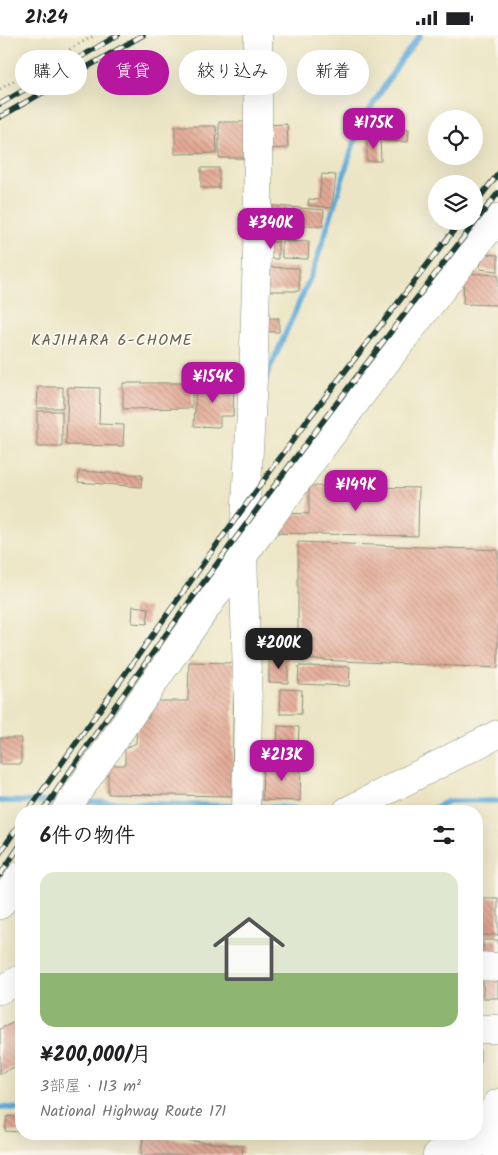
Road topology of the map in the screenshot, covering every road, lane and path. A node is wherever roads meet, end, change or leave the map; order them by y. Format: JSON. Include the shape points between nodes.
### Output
{"nodes":[{"id":1,"x":95,"y":35,"type":"edge"},
{"id":2,"x":258,"y":35,"type":"edge"},
{"id":3,"x":0,"y":89,"type":"edge"},
{"id":4,"x":498,"y":218,"type":"edge"},
{"id":5,"x":242,"y":555,"type":"junction"},
{"id":6,"x":498,"y":734,"type":"edge"},
{"id":7,"x":72,"y":801,"type":"edge"},
{"id":8,"x":246,"y":802,"type":"edge"},
{"id":9,"x":359,"y":805,"type":"edge"},
{"id":10,"x":15,"y":884,"type":"edge"},
{"id":11,"x":0,"y":905,"type":"edge"},
{"id":12,"x":483,"y":966,"type":"edge"},
{"id":13,"x":498,"y":967,"type":"edge"},
{"id":14,"x":15,"y":982,"type":"edge"},
{"id":15,"x":0,"y":990,"type":"edge"},
{"id":16,"x":483,"y":1029,"type":"edge"},
{"id":17,"x":498,"y":1029,"type":"edge"},
{"id":18,"x":483,"y":1123,"type":"edge"},
{"id":19,"x":457,"y":1140,"type":"edge"},
{"id":20,"x":474,"y":1140,"type":"edge"},
{"id":21,"x":437,"y":1155,"type":"edge"},
{"id":22,"x":468,"y":1155,"type":"edge"},
{"id":23,"x":498,"y":1155,"type":"edge"}],
"edges":[{"from":1,"to":3,"type":"path"},
{"from":2,"to":5,"type":"main road","via":[[258,233]]},
{"from":4,"to":5,"type":"main road","via":[[358,398]]},
{"from":5,"to":7,"type":"main road"},
{"from":5,"to":8,"type":"main road","via":[[248,706]]},
{"from":6,"to":9,"type":"main road"},
{"from":10,"to":11,"type":"main road"},
{"from":12,"to":13,"type":"main road"},
{"from":14,"to":15,"type":"main road"},
{"from":16,"to":17,"type":"main road"},
{"from":18,"to":23,"type":"main road"},
{"from":19,"to":21,"type":"main road"},
{"from":20,"to":22,"type":"main road"}]}
